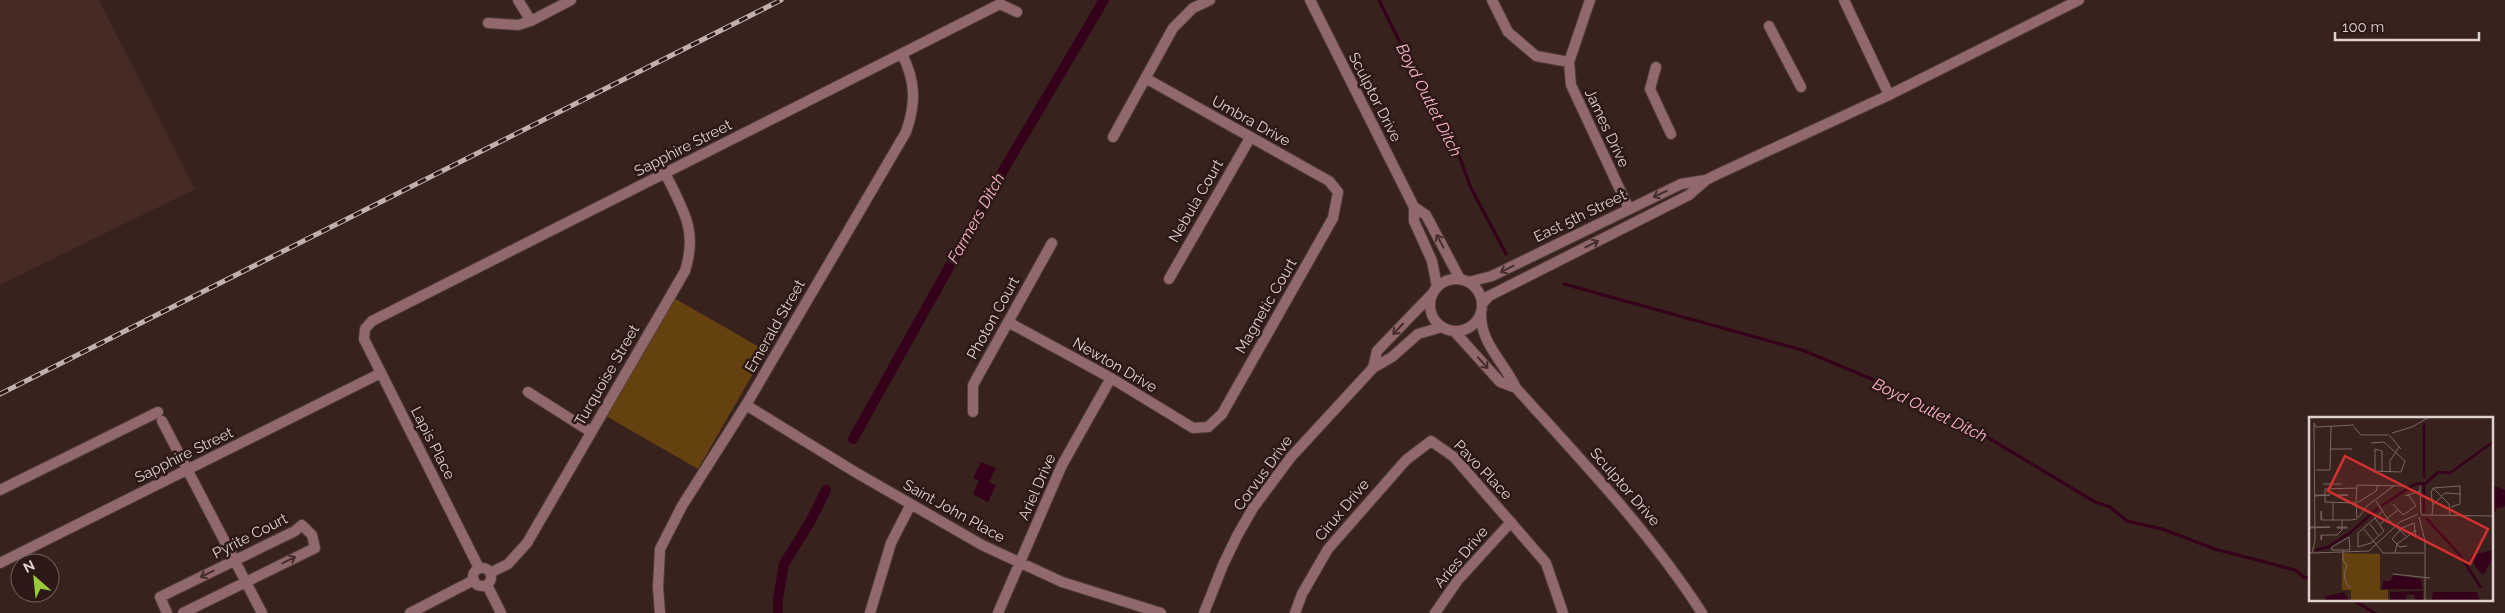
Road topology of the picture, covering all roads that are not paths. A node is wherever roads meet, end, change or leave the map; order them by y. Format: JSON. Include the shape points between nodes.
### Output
{"nodes":[{"id":1,"x":518,"y":0,"type":"edge"},
{"id":2,"x":571,"y":0,"type":"edge"},
{"id":3,"x":1210,"y":0,"type":"edge"},
{"id":4,"x":1310,"y":0,"type":"edge"},
{"id":5,"x":1492,"y":0,"type":"edge"},
{"id":6,"x":1590,"y":0,"type":"edge"},
{"id":7,"x":1844,"y":0,"type":"edge"},
{"id":8,"x":2079,"y":0,"type":"edge"},
{"id":9,"x":1017,"y":12,"type":"dead end"},
{"id":10,"x":531,"y":21,"type":"junction"},
{"id":11,"x":488,"y":23,"type":"dead end"},
{"id":12,"x":1770,"y":26,"type":"dead end"},
{"id":13,"x":902,"y":54,"type":"junction"},
{"id":14,"x":1569,"y":62,"type":"junction"},
{"id":15,"x":1656,"y":67,"type":"dead end"},
{"id":16,"x":1147,"y":79,"type":"junction"},
{"id":17,"x":1802,"y":87,"type":"dead end"},
{"id":18,"x":1889,"y":95,"type":"junction"},
{"id":19,"x":1671,"y":134,"type":"dead end"},
{"id":20,"x":1113,"y":137,"type":"dead end"},
{"id":21,"x":1250,"y":138,"type":"junction"},
{"id":22,"x":666,"y":173,"type":"junction"},
{"id":23,"x":1706,"y":180,"type":"junction"},
{"id":24,"x":1338,"y":192,"type":"joint"},
{"id":25,"x":1414,"y":207,"type":"junction"},
{"id":26,"x":1629,"y":209,"type":"junction"},
{"id":27,"x":1052,"y":243,"type":"dead end"},
{"id":28,"x":1168,"y":279,"type":"dead end"},
{"id":29,"x":1465,"y":281,"type":"junction"},
{"id":30,"x":1434,"y":291,"type":"junction"},
{"id":31,"x":1481,"y":308,"type":"junction"},
{"id":32,"x":1008,"y":322,"type":"junction"},
{"id":33,"x":1442,"y":327,"type":"junction"},
{"id":34,"x":365,"y":329,"type":"joint"},
{"id":35,"x":1454,"y":331,"type":"junction"},
{"id":36,"x":1373,"y":368,"type":"junction"},
{"id":37,"x":381,"y":373,"type":"junction"},
{"id":38,"x":1111,"y":378,"type":"junction"},
{"id":39,"x":1516,"y":388,"type":"junction"},
{"id":40,"x":528,"y":392,"type":"dead end"},
{"id":41,"x":746,"y":405,"type":"junction"},
{"id":42,"x":973,"y":412,"type":"dead end"},
{"id":43,"x":1208,"y":427,"type":"joint"},
{"id":44,"x":591,"y":432,"type":"junction"},
{"id":45,"x":1432,"y":442,"type":"joint"},
{"id":46,"x":187,"y":470,"type":"junction"},
{"id":47,"x":0,"y":490,"type":"edge"},
{"id":48,"x":911,"y":504,"type":"junction"},
{"id":49,"x":1511,"y":522,"type":"junction"},
{"id":50,"x":235,"y":560,"type":"junction"},
{"id":51,"x":0,"y":564,"type":"edge"},
{"id":52,"x":1020,"y":564,"type":"junction"},
{"id":53,"x":479,"y":568,"type":"junction"},
{"id":54,"x":490,"y":573,"type":"junction"},
{"id":55,"x":474,"y":580,"type":"junction"},
{"id":56,"x":246,"y":582,"type":"junction"},
{"id":57,"x":487,"y":585,"type":"junction"},
{"id":58,"x":167,"y":613,"type":"edge"},
{"id":59,"x":183,"y":613,"type":"edge"},
{"id":60,"x":262,"y":613,"type":"edge"},
{"id":61,"x":410,"y":613,"type":"edge"},
{"id":62,"x":501,"y":613,"type":"edge"},
{"id":63,"x":660,"y":613,"type":"edge"},
{"id":64,"x":870,"y":613,"type":"edge"},
{"id":65,"x":998,"y":613,"type":"edge"},
{"id":66,"x":1161,"y":613,"type":"edge"},
{"id":67,"x":1204,"y":613,"type":"edge"},
{"id":68,"x":1295,"y":613,"type":"edge"},
{"id":69,"x":1435,"y":613,"type":"edge"},
{"id":70,"x":1563,"y":613,"type":"edge"},
{"id":71,"x":1702,"y":613,"type":"edge"}],
"edges":[{"from":1,"to":10,"type":"street"},
{"from":2,"to":10,"type":"street"},
{"from":3,"to":16,"type":"street","via":[[1193,8],[1173,28]]},
{"from":4,"to":25,"type":"street","name":"Sculptor Drive"},
{"from":5,"to":14,"type":"street","via":[[1508,32],[1536,56]]},
{"from":6,"to":14,"type":"street","name":"James Drive"},
{"from":7,"to":18,"type":"street"},
{"from":8,"to":18,"type":"street","name":"East 5th Street"},
{"from":9,"to":13,"type":"street","name":"Sapphire Street","via":[[1000,4]]},
{"from":10,"to":11,"type":"street","via":[[518,25]]},
{"from":12,"to":17,"type":"street"},
{"from":13,"to":22,"type":"street","name":"Sapphire Street"},
{"from":13,"to":41,"type":"street","name":"Emerald Street","via":[[911,72],[914,96],[906,132]]},
{"from":14,"to":26,"type":"street","name":"James Drive","via":[[1571,85]]},
{"from":15,"to":19,"type":"street","via":[[1650,89]]},
{"from":16,"to":20,"type":"street"},
{"from":16,"to":21,"type":"street","name":"Umbra Drive"},
{"from":18,"to":23,"type":"street","name":"East 5th Street"},
{"from":21,"to":24,"type":"street","name":"Umbra Drive","via":[[1329,181]]},
{"from":21,"to":28,"type":"street","name":"Nebula Court"},
{"from":22,"to":34,"type":"street","name":"Sapphire Street","via":[[372,321]]},
{"from":22,"to":44,"type":"street","name":"Turquoise Street","via":[[687,219],[691,252],[685,271]]},
{"from":23,"to":26,"type":"street","name":"East 5th Street","one_way":true,"via":[[1681,184]]},
{"from":31,"to":23,"type":"street","name":"East 5th Street","one_way":true,"via":[[1489,296],[1689,195]]},
{"from":24,"to":43,"type":"street","name":"Magnetic Court","via":[[1333,218],[1222,414]]},
{"from":29,"to":25,"type":"street","name":"Sculptor Drive","one_way":true,"via":[[1426,215]]},
{"from":25,"to":30,"type":"street","name":"Sculptor Drive","via":[[1414,221],[1432,261]]},
{"from":26,"to":29,"type":"street","name":"East 5th Street","one_way":true,"via":[[1492,276]]},
{"from":27,"to":32,"type":"street","name":"Photon Court"},
{"from":29,"to":30,"type":"street","via":[[1443,282]]},
{"from":29,"to":31,"type":"street","via":[[1476,288]]},
{"from":30,"to":33,"type":"street","via":[[1430,301],[1432,316]]},
{"from":30,"to":36,"type":"street","name":"Corvus Drive","one_way":true,"via":[[1378,350]]},
{"from":31,"to":35,"type":"street","via":[[1470,326]]},
{"from":31,"to":39,"type":"street","name":"Sculptor Drive","via":[[1480,324],[1487,343]]},
{"from":32,"to":38,"type":"street","name":"Newton Drive"},
{"from":32,"to":42,"type":"street","name":"Photon Court","via":[[973,385]]},
{"from":33,"to":35,"type":"street"},
{"from":33,"to":36,"type":"street","name":"Corvus Drive","via":[[1418,334],[1392,357]]},
{"from":34,"to":37,"type":"street","name":"Lapis Place","via":[[364,339]]},
{"from":35,"to":39,"type":"street","name":"Sculptor Drive","one_way":true,"via":[[1500,382]]},
{"from":36,"to":67,"type":"street","name":"Corvus Drive","via":[[1271,482],[1237,536]]},
{"from":37,"to":46,"type":"street","name":"Sapphire Street"},
{"from":37,"to":53,"type":"street","name":"Lapis Place"},
{"from":38,"to":43,"type":"street","name":"Newton Drive","via":[[1193,428]]},
{"from":38,"to":52,"type":"street","name":"Ariel Drive","via":[[1062,465]]},
{"from":39,"to":71,"type":"street","name":"Sculptor Drive","via":[[1626,509]]},
{"from":40,"to":44,"type":"street"},
{"from":41,"to":48,"type":"street","name":"Saint John Place"},
{"from":41,"to":63,"type":"street","name":"Emerald Street","via":[[682,506],[660,549]]},
{"from":44,"to":54,"type":"street","name":"Turquoise Street","via":[[528,543],[508,564]]},
{"from":45,"to":49,"type":"street","name":"Pavo Place","via":[[1454,458]]},
{"from":45,"to":68,"type":"street","name":"Cirux Drive","via":[[1406,460],[1328,549]]},
{"from":46,"to":47,"type":"street","via":[[160,416]]},
{"from":46,"to":50,"type":"street"},
{"from":46,"to":51,"type":"street","name":"Sapphire Street"},
{"from":48,"to":52,"type":"street","name":"Saint John Place"},
{"from":48,"to":64,"type":"street","via":[[891,543]]},
{"from":49,"to":69,"type":"street","name":"Aries Drive","via":[[1458,580]]},
{"from":49,"to":70,"type":"street","name":"Pavo Place","via":[[1546,563]]},
{"from":50,"to":56,"type":"street"},
{"from":56,"to":50,"type":"street","name":"Pyrite Court","one_way":true,"via":[[315,548],[312,535],[302,525]]},
{"from":50,"to":58,"type":"street","name":"Pyrite Court","one_way":true,"via":[[160,597]]},
{"from":52,"to":65,"type":"street","name":"Ariel Drive"},
{"from":52,"to":66,"type":"street","name":"Saint John Place","via":[[1084,590]]},
{"from":53,"to":54,"type":"street"},
{"from":53,"to":55,"type":"street","via":[[474,573]]},
{"from":54,"to":57,"type":"street","via":[[491,581]]},
{"from":55,"to":57,"type":"street","via":[[481,586]]},
{"from":55,"to":61,"type":"street"},
{"from":56,"to":59,"type":"street"},
{"from":56,"to":60,"type":"street"},
{"from":57,"to":62,"type":"street"}]}
